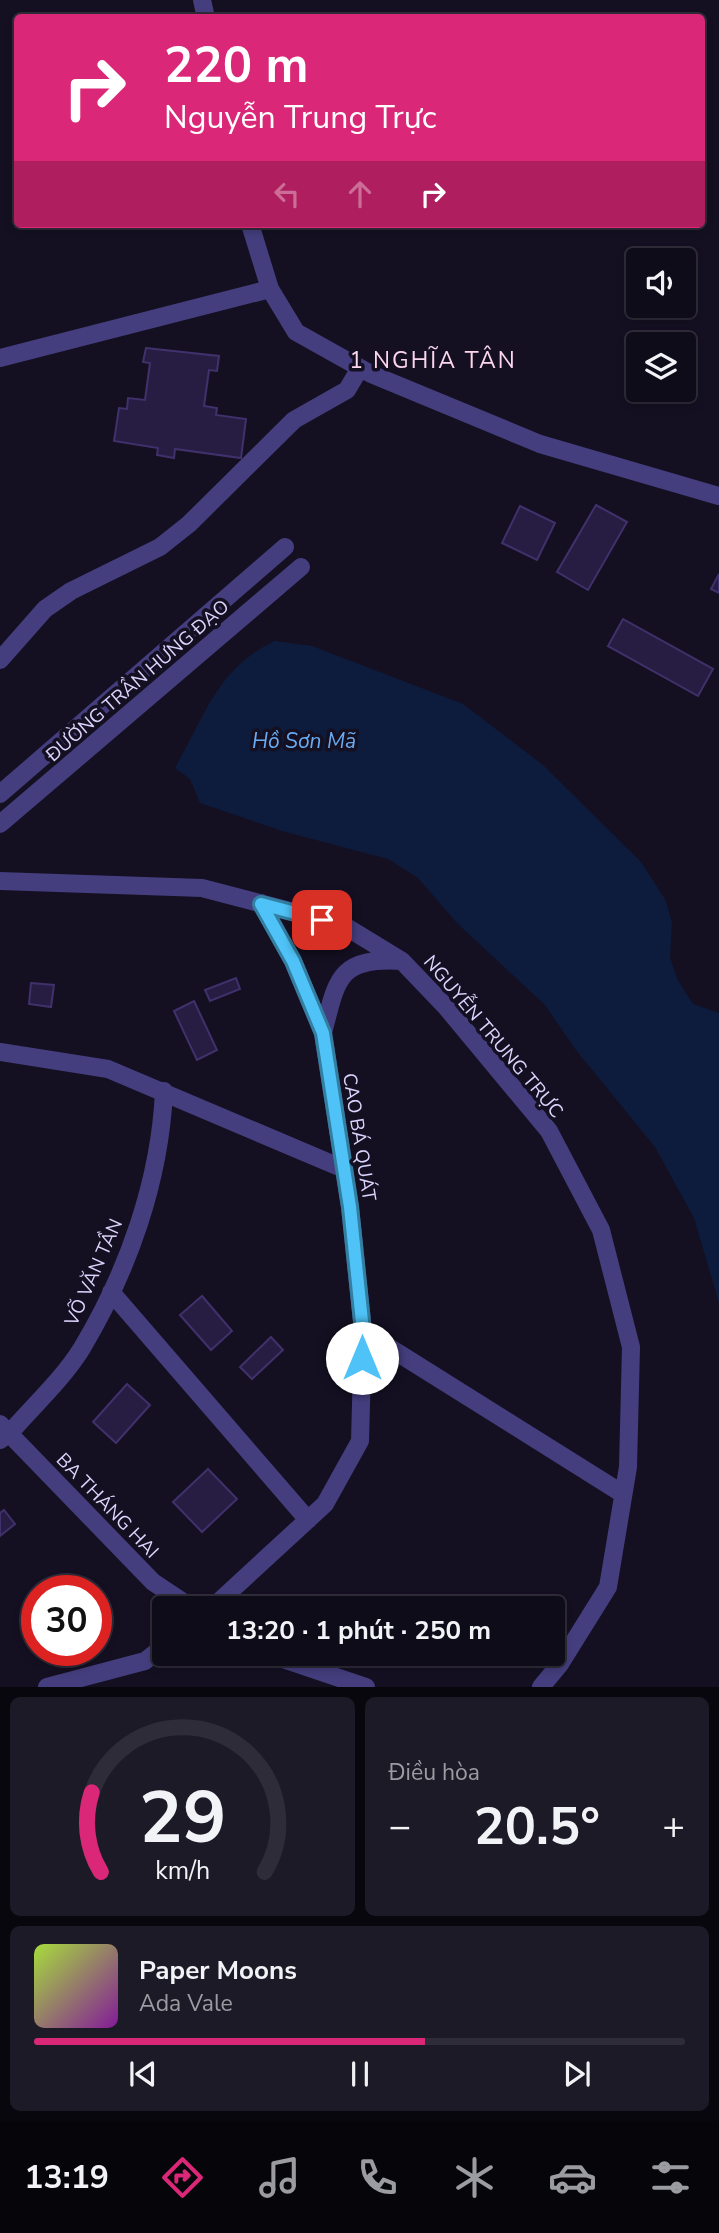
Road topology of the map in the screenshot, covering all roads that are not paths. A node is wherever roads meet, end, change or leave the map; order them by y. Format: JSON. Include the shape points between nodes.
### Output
{"nodes":[{"id":1,"x":251,"y":228,"type":"edge"},
{"id":2,"x":270,"y":289,"type":"junction"},
{"id":3,"x":0,"y":358,"type":"edge"},
{"id":4,"x":360,"y":368,"type":"junction"},
{"id":5,"x":719,"y":496,"type":"edge"},
{"id":6,"x":285,"y":547,"type":"dead end"},
{"id":7,"x":301,"y":567,"type":"dead end"},
{"id":8,"x":0,"y":660,"type":"edge"},
{"id":9,"x":153,"y":661,"type":"junction"},
{"id":10,"x":169,"y":680,"type":"junction"},
{"id":11,"x":0,"y":794,"type":"edge"},
{"id":12,"x":0,"y":824,"type":"edge"},
{"id":13,"x":0,"y":881,"type":"edge"},
{"id":14,"x":261,"y":904,"type":"junction"},
{"id":15,"x":402,"y":961,"type":"junction"},
{"id":16,"x":323,"y":1033,"type":"junction"},
{"id":17,"x":0,"y":1052,"type":"edge"},
{"id":18,"x":164,"y":1091,"type":"junction"},
{"id":19,"x":344,"y":1169,"type":"junction"},
{"id":20,"x":111,"y":1292,"type":"junction"},
{"id":21,"x":363,"y":1331,"type":"junction"},
{"id":22,"x":3,"y":1433,"type":"edge"},
{"id":23,"x":623,"y":1494,"type":"junction"},
{"id":24,"x":308,"y":1520,"type":"junction"},
{"id":25,"x":174,"y":1596,"type":"edge"},
{"id":26,"x":225,"y":1596,"type":"edge"},
{"id":27,"x":152,"y":1655,"type":"edge"},
{"id":28,"x":304,"y":1666,"type":"edge"},
{"id":29,"x":47,"y":1687,"type":"edge"},
{"id":30,"x":366,"y":1687,"type":"edge"},
{"id":31,"x":541,"y":1687,"type":"edge"}],
"edges":[{"from":1,"to":2,"type":"street"},
{"from":2,"to":3,"type":"street"},
{"from":2,"to":4,"type":"street","via":[[296,332]]},
{"from":4,"to":5,"type":"street","via":[[540,444]]},
{"from":4,"to":8,"type":"street","via":[[347,390],[294,420],[160,547],[71,591],[45,609]]},
{"from":6,"to":9,"type":"street","name":"ĐƯỜNG TRẦN HƯNG ĐẠO"},
{"from":7,"to":10,"type":"street","name":"ĐƯỜNG TRẦN HƯNG ĐẠO"},
{"from":9,"to":10,"type":"street"},
{"from":9,"to":11,"type":"street","name":"ĐƯỜNG TRẦN HƯNG ĐẠO"},
{"from":10,"to":12,"type":"street","name":"ĐƯỜNG TRẦN HƯNG ĐẠO"},
{"from":13,"to":14,"type":"street","name":"NGUYỄN TRUNG TRỰC","via":[[202,888]]},
{"from":14,"to":15,"type":"street","name":"NGUYỄN TRUNG TRỰC","via":[[343,925]]},
{"from":14,"to":16,"type":"street","name":"CAO BÁ QUÁT","via":[[293,961]]},
{"from":15,"to":16,"type":"street","name":"CAO BÁ QUÁT","via":[[351,967],[335,984]]},
{"from":15,"to":23,"type":"street","name":"NGUYỄN TRUNG TRỰC","via":[[549,1131],[601,1230],[631,1347],[628,1467]]},
{"from":16,"to":19,"type":"street","name":"CAO BÁ QUÁT"},
{"from":17,"to":18,"type":"street","via":[[108,1069]]},
{"from":18,"to":19,"type":"street"},
{"from":18,"to":20,"type":"street","name":"VÕ VĂN TẦN","via":[[159,1149],[134,1241]]},
{"from":19,"to":21,"type":"street","name":"CAO BÁ QUÁT"},
{"from":20,"to":22,"type":"street","name":"VÕ VĂN TẦN","via":[[80,1350]]},
{"from":20,"to":24,"type":"street"},
{"from":21,"to":23,"type":"street"},
{"from":21,"to":24,"type":"street","name":"CAO BÁ QUÁT","via":[[360,1441],[325,1504]]},
{"from":22,"to":25,"type":"street","name":"BA THÁNG HAI","via":[[153,1582]]},
{"from":23,"to":31,"type":"street","name":"NGUYỄN TRUNG TRỰC","via":[[608,1587]]},
{"from":24,"to":26,"type":"street","name":"CAO BÁ QUÁT"},
{"from":27,"to":29,"type":"street"},
{"from":28,"to":30,"type":"street"}]}
